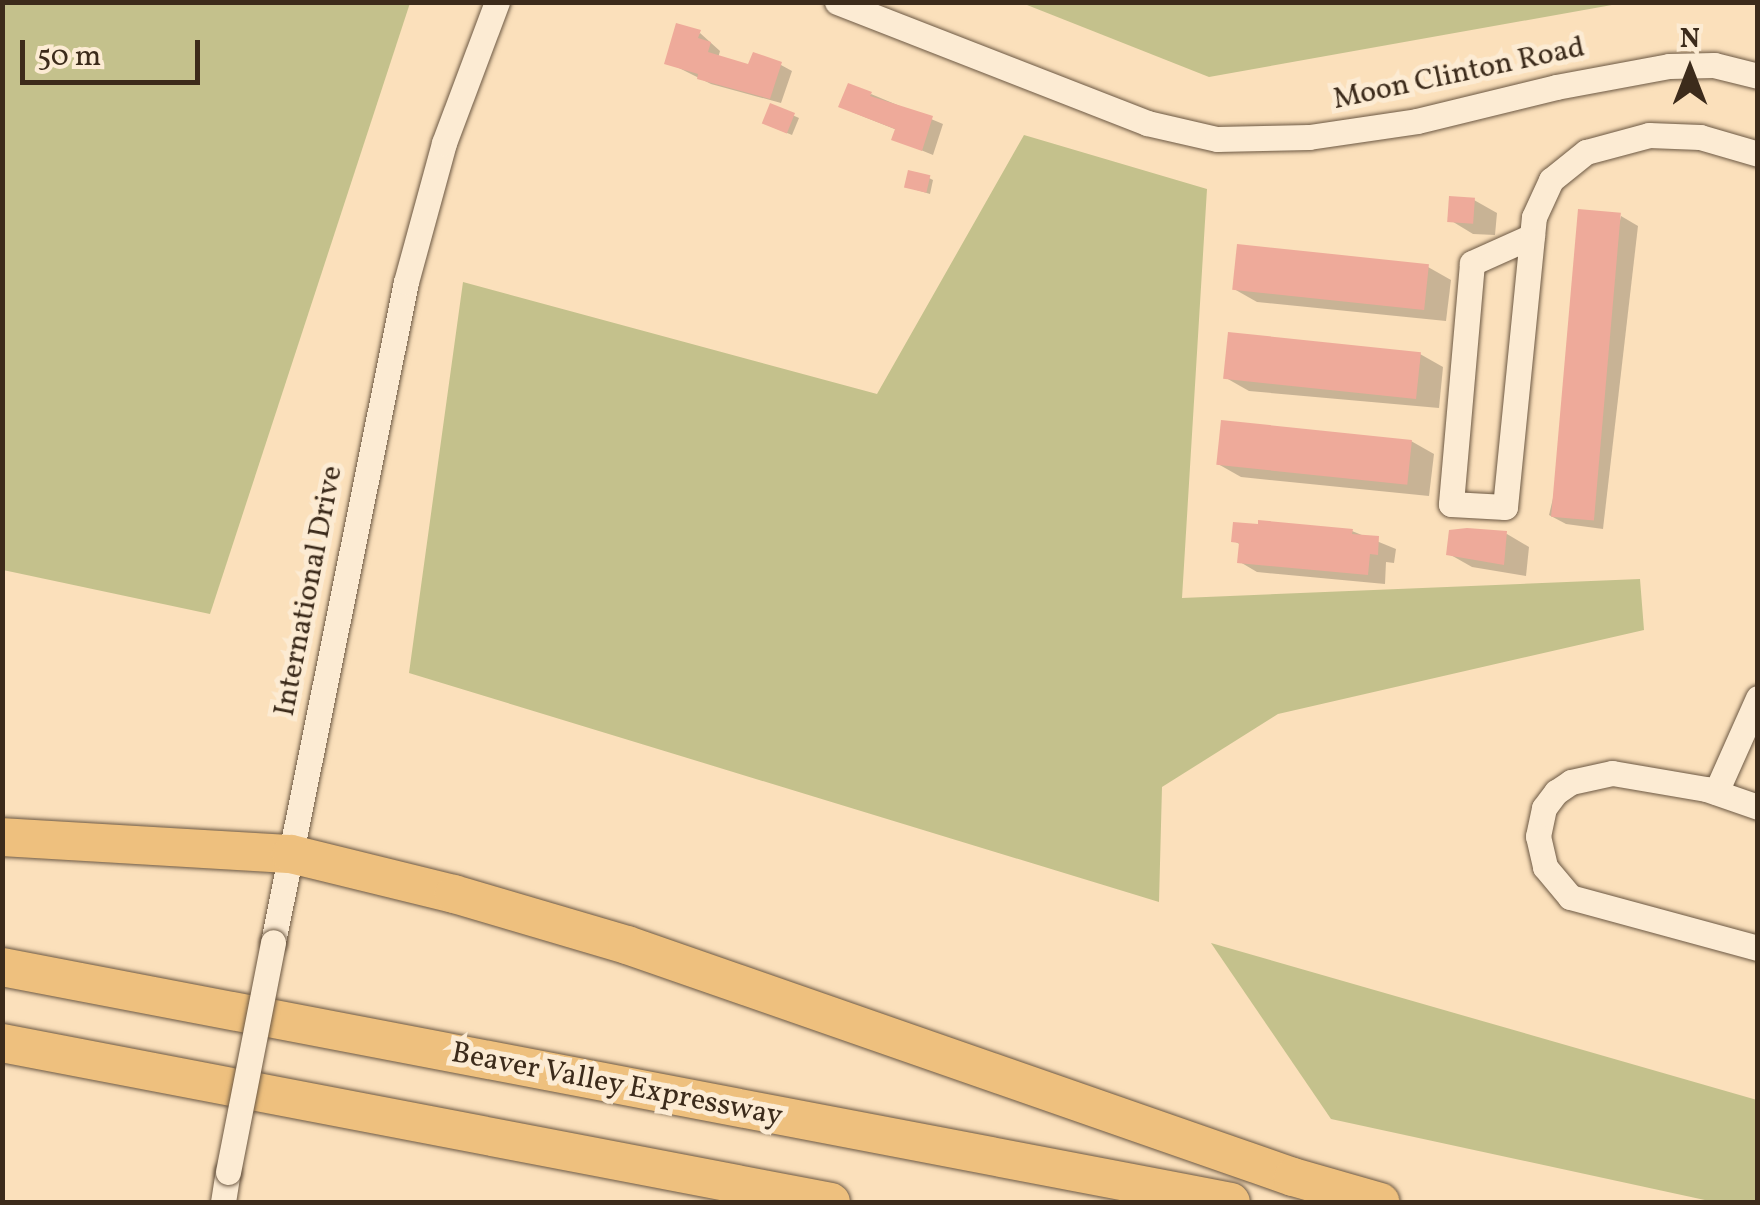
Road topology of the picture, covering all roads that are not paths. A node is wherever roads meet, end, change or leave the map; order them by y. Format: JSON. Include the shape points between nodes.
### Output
{"nodes":[{"id":1,"x":497,"y":2,"type":"edge"},
{"id":2,"x":837,"y":2,"type":"edge"},
{"id":3,"x":1758,"y":76,"type":"edge"},
{"id":4,"x":1758,"y":154,"type":"edge"},
{"id":5,"x":1533,"y":226,"type":"junction"},
{"id":6,"x":1758,"y":698,"type":"edge"},
{"id":7,"x":1716,"y":792,"type":"junction"},
{"id":8,"x":1758,"y":807,"type":"edge"},
{"id":9,"x":2,"y":837,"type":"edge"},
{"id":10,"x":290,"y":854,"type":"junction"},
{"id":11,"x":1758,"y":948,"type":"edge"},
{"id":12,"x":2,"y":967,"type":"edge"},
{"id":13,"x":2,"y":1043,"type":"edge"},
{"id":14,"x":223,"y":1202,"type":"edge"},
{"id":15,"x":831,"y":1202,"type":"edge"},
{"id":16,"x":1231,"y":1202,"type":"edge"},
{"id":17,"x":1380,"y":1202,"type":"edge"}],
"edges":[{"from":1,"to":10,"type":"street","name":"International Drive","via":[[444,143],[406,282]]},
{"from":2,"to":3,"type":"street","name":"Moon Clinton Road","via":[[1148,123],[1218,139],[1309,137],[1398,124],[1668,66],[1714,65]]},
{"from":4,"to":5,"type":"street","via":[[1700,136],[1649,135],[1606,144],[1552,180]]},
{"from":5,"to":5,"type":"street","via":[[1472,263],[1451,504],[1505,507]]},
{"from":6,"to":7,"type":"street"},
{"from":7,"to":8,"type":"street"},
{"from":7,"to":11,"type":"street","via":[[1612,772],[1571,782],[1544,808],[1540,853],[1570,897]]},
{"from":9,"to":10,"type":"highway"},
{"from":10,"to":14,"type":"street","name":"International Drive","bridge":true},
{"from":10,"to":17,"type":"highway","via":[[627,945]]},
{"from":12,"to":16,"type":"highway","name":"Beaver Valley Expressway"},
{"from":13,"to":15,"type":"highway"}]}
